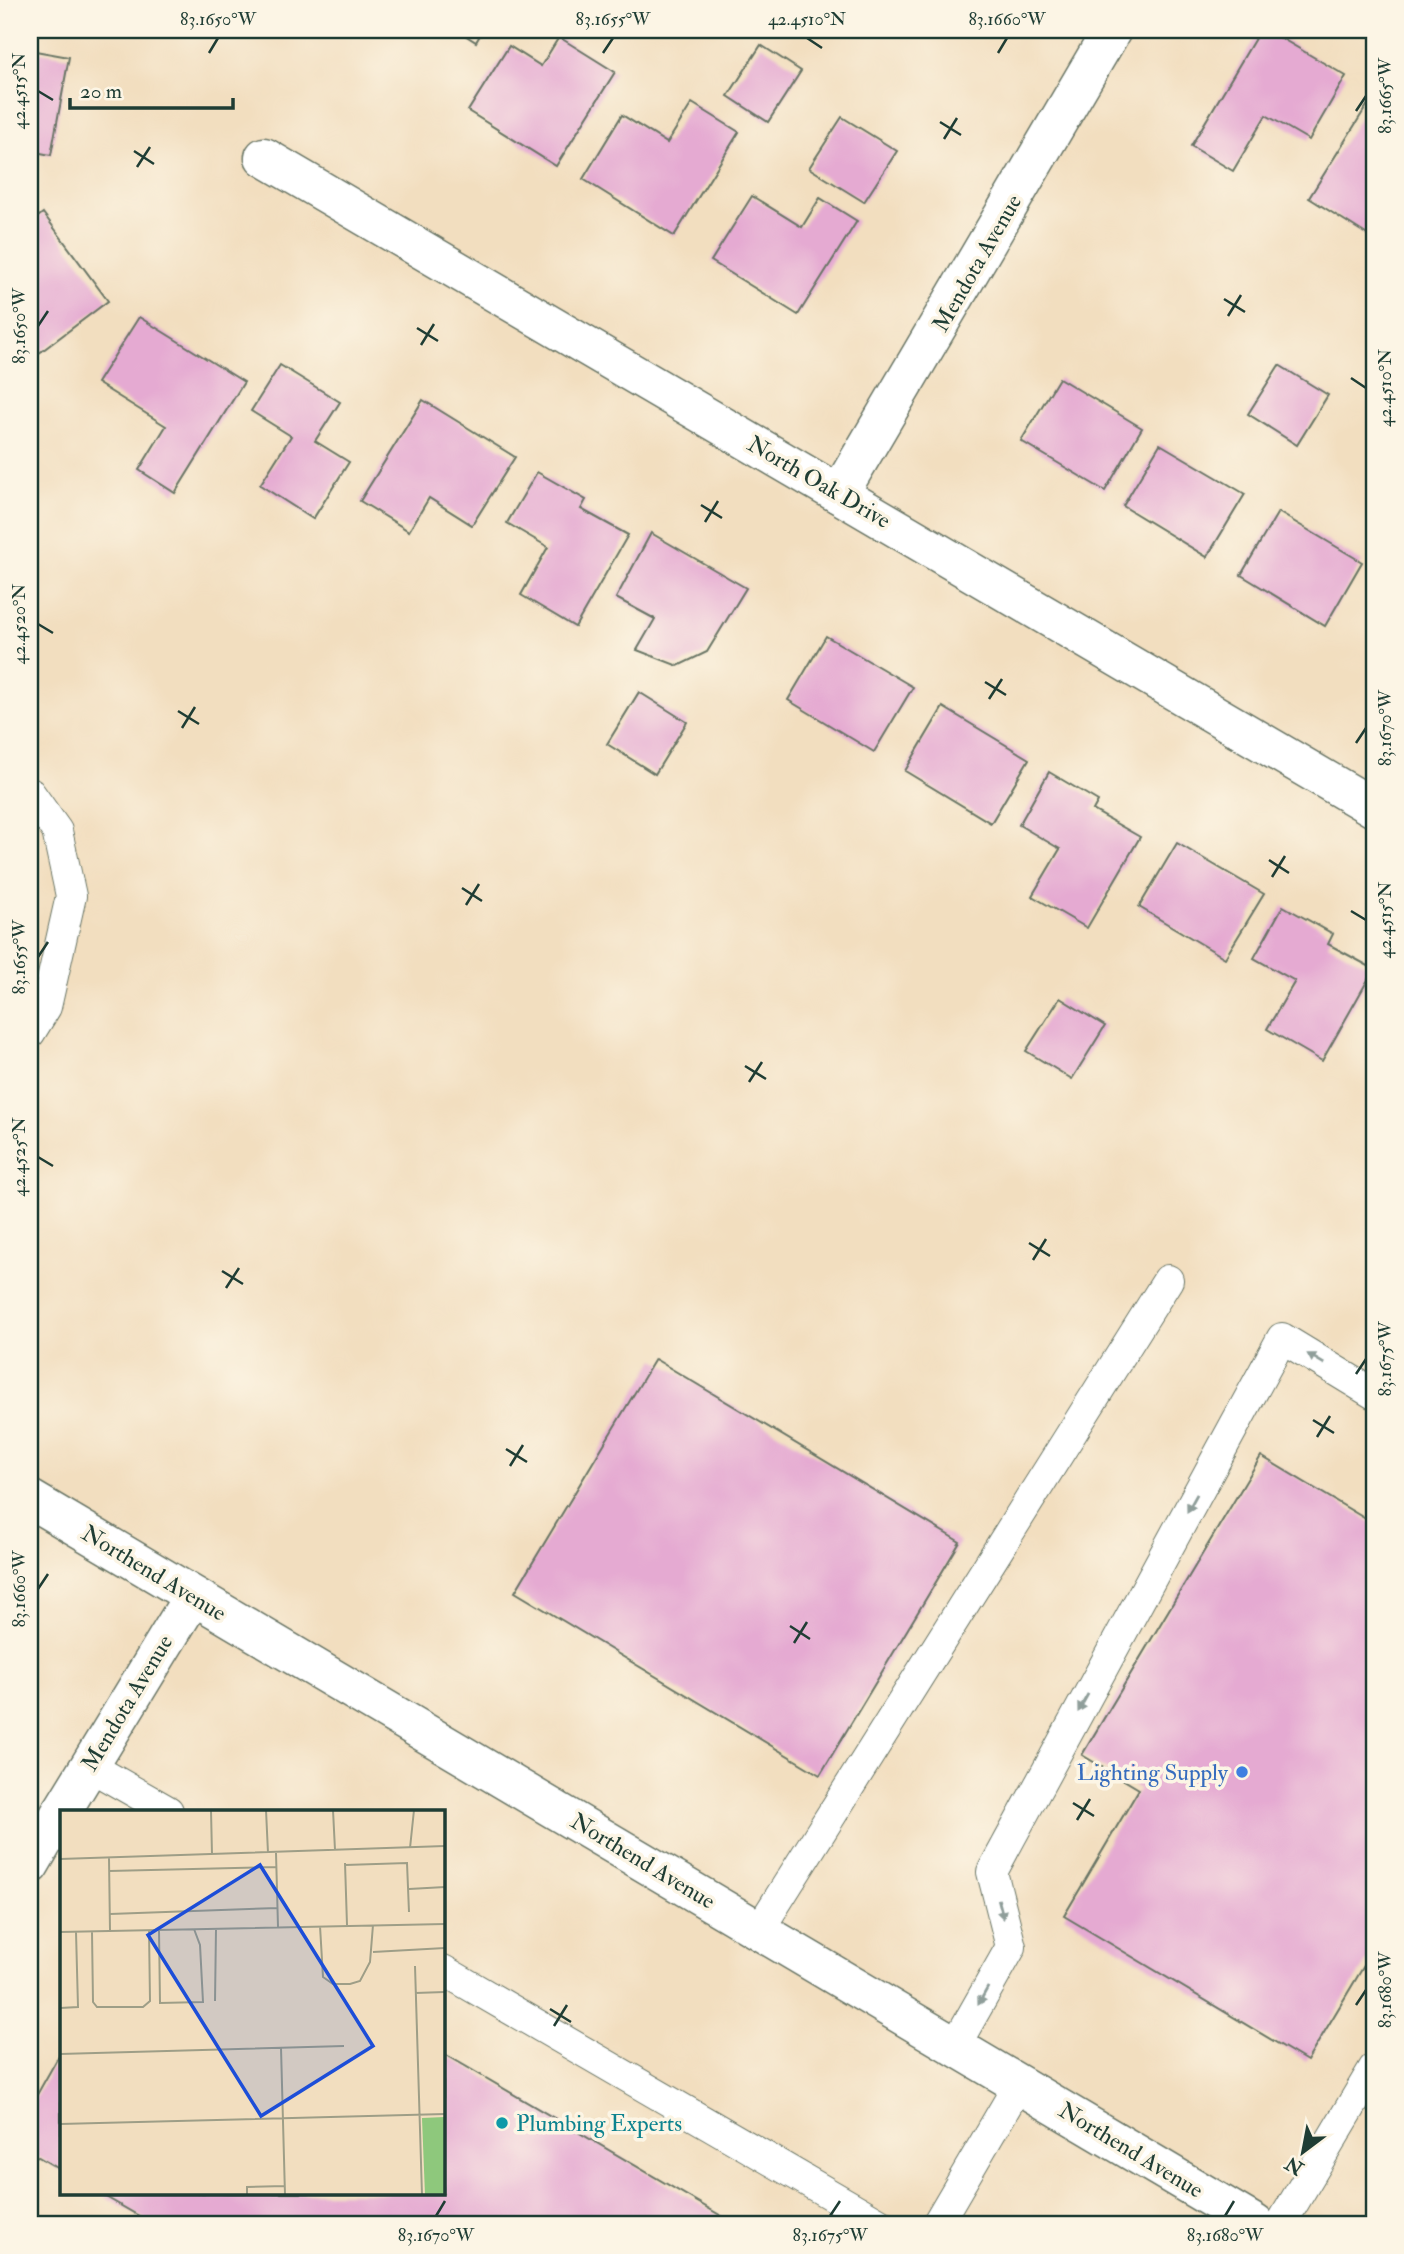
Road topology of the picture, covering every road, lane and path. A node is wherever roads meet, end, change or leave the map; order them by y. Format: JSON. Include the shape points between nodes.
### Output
{"nodes":[{"id":1,"x":1112,"y":30,"type":"edge"},
{"id":2,"x":264,"y":157,"type":"dead end"},
{"id":3,"x":839,"y":494,"type":"junction"},
{"id":4,"x":30,"y":793,"type":"edge"},
{"id":5,"x":1374,"y":808,"type":"edge"},
{"id":6,"x":30,"y":1033,"type":"edge"},
{"id":7,"x":1168,"y":1280,"type":"dead end"},
{"id":8,"x":1374,"y":1394,"type":"edge"},
{"id":9,"x":30,"y":1499,"type":"edge"},
{"id":10,"x":192,"y":1596,"type":"junction"},
{"id":11,"x":89,"y":1766,"type":"junction"},
{"id":12,"x":62,"y":1810,"type":"edge"},
{"id":13,"x":166,"y":1810,"type":"edge"},
{"id":14,"x":60,"y":1814,"type":"edge"},
{"id":15,"x":30,"y":1865,"type":"edge"},
{"id":16,"x":759,"y":1930,"type":"junction"},
{"id":17,"x":444,"y":1971,"type":"edge"},
{"id":18,"x":955,"y":2046,"type":"junction"},
{"id":19,"x":1374,"y":2068,"type":"edge"},
{"id":20,"x":1019,"y":2084,"type":"junction"},
{"id":21,"x":881,"y":2224,"type":"edge"},
{"id":22,"x":937,"y":2224,"type":"edge"},
{"id":23,"x":1255,"y":2224,"type":"edge"},
{"id":24,"x":1281,"y":2224,"type":"edge"}],
"edges":[{"from":1,"to":3,"type":"street","name":"Mendota Avenue"},
{"from":2,"to":3,"type":"street","name":"North Oak Drive"},
{"from":3,"to":5,"type":"street","name":"North Oak Drive"},
{"from":4,"to":6,"type":"lane","via":[[57,831],[71,896],[46,1007]]},
{"from":7,"to":16,"type":"lane"},
{"from":8,"to":18,"type":"lane","one_way":true,"via":[[1282,1338],[992,1871],[1011,1947]]},
{"from":9,"to":10,"type":"street","name":"Northend Avenue"},
{"from":10,"to":11,"type":"street","name":"Mendota Avenue"},
{"from":10,"to":16,"type":"street","name":"Northend Avenue"},
{"from":11,"to":12,"type":"street","name":"Mendota Avenue"},
{"from":11,"to":13,"type":"lane"},
{"from":14,"to":15,"type":"street","name":"Mendota Avenue"},
{"from":16,"to":18,"type":"street","name":"Northend Avenue"},
{"from":17,"to":21,"type":"lane"},
{"from":18,"to":20,"type":"street","name":"Northend Avenue"},
{"from":19,"to":24,"type":"lane"},
{"from":20,"to":22,"type":"lane"},
{"from":20,"to":23,"type":"street","name":"Northend Avenue"}]}
